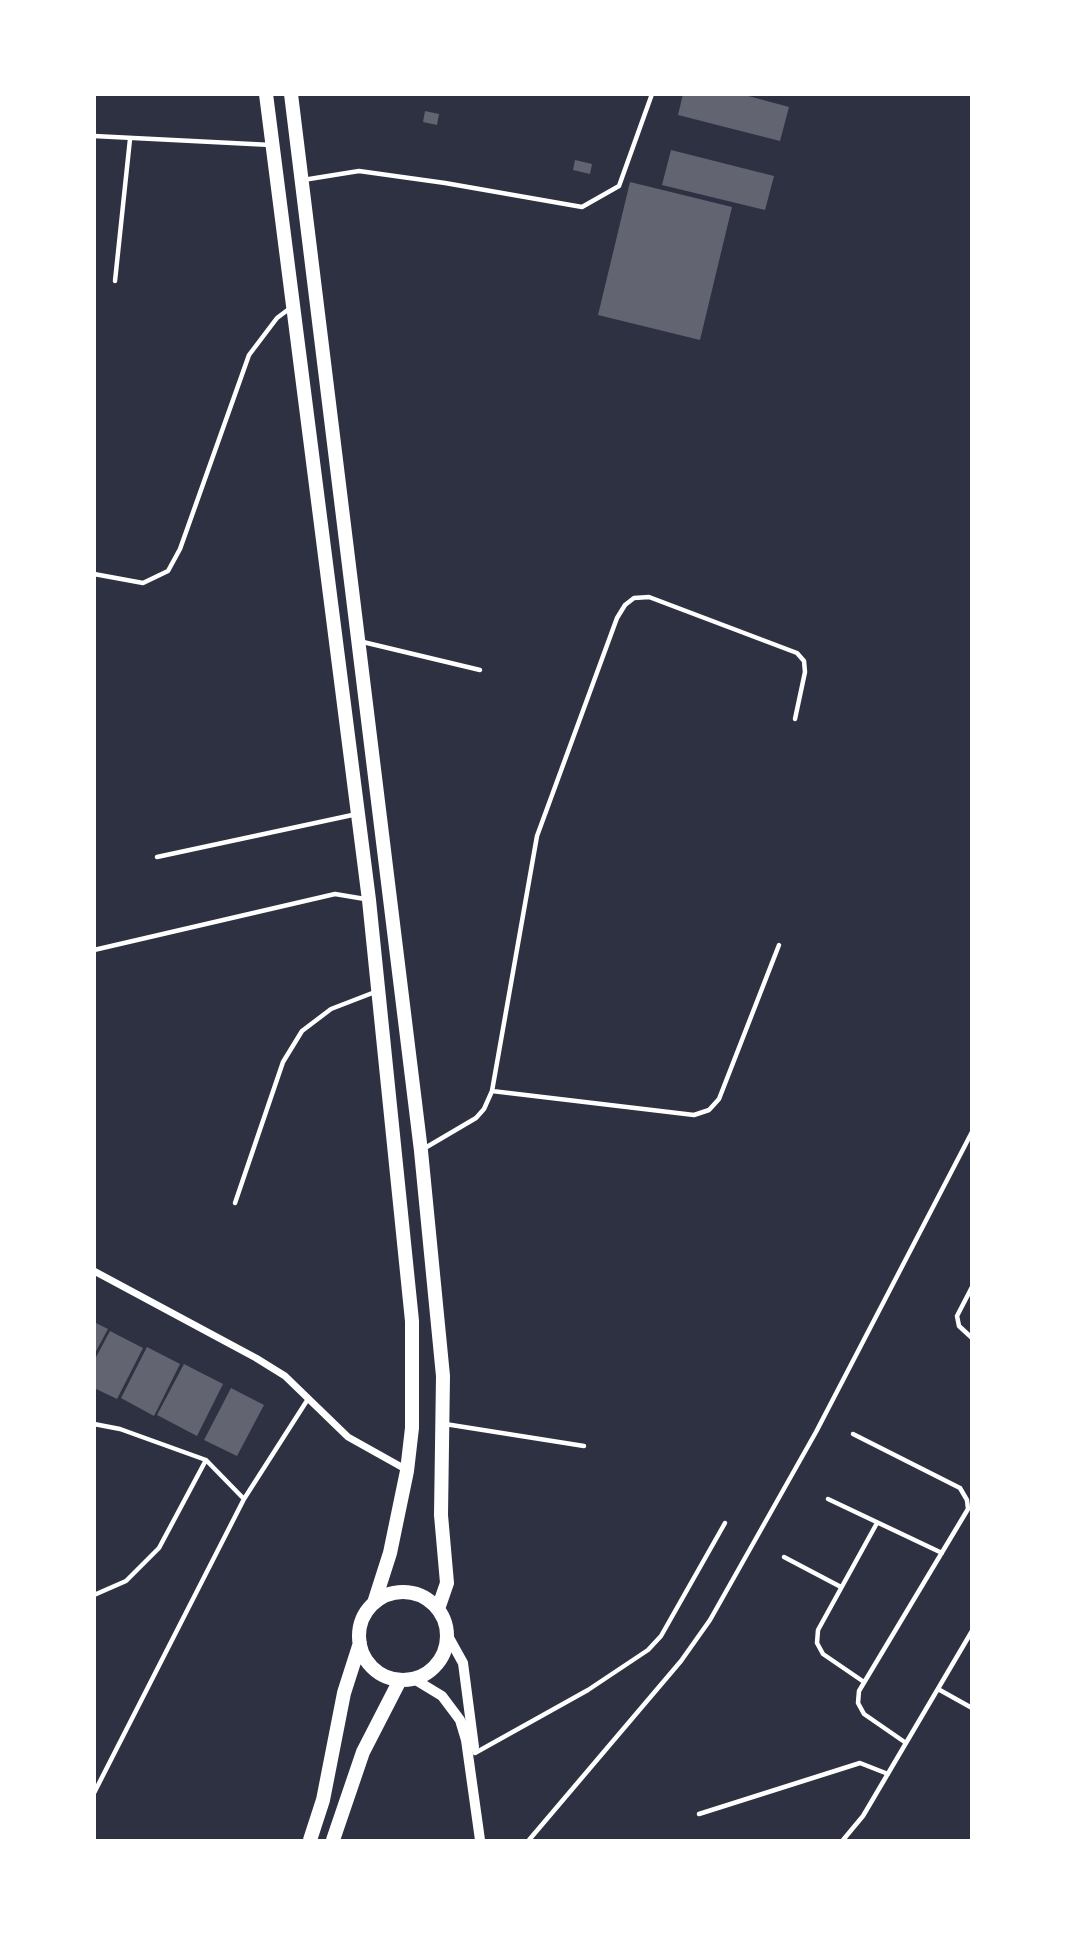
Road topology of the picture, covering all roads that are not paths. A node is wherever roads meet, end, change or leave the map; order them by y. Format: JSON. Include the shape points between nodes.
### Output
{"nodes":[{"id":1,"x":265,"y":94,"type":"edge"},
{"id":2,"x":291,"y":94,"type":"edge"},
{"id":3,"x":652,"y":94,"type":"edge"},
{"id":4,"x":94,"y":136,"type":"edge"},
{"id":5,"x":130,"y":139,"type":"junction"},
{"id":6,"x":272,"y":145,"type":"junction"},
{"id":7,"x":302,"y":180,"type":"junction"},
{"id":8,"x":115,"y":281,"type":"dead end"},
{"id":9,"x":292,"y":306,"type":"junction"},
{"id":10,"x":94,"y":574,"type":"edge"},
{"id":11,"x":358,"y":641,"type":"junction"},
{"id":12,"x":480,"y":670,"type":"dead end"},
{"id":13,"x":796,"y":719,"type":"dead end"},
{"id":14,"x":358,"y":813,"type":"junction"},
{"id":15,"x":157,"y":857,"type":"dead end"},
{"id":16,"x":369,"y":900,"type":"junction"},
{"id":17,"x":779,"y":945,"type":"dead end"},
{"id":18,"x":94,"y":950,"type":"edge"},
{"id":19,"x":379,"y":991,"type":"junction"},
{"id":20,"x":492,"y":1091,"type":"junction"},
{"id":21,"x":971,"y":1132,"type":"edge"},
{"id":22,"x":421,"y":1151,"type":"junction"},
{"id":23,"x":235,"y":1203,"type":"dead end"},
{"id":24,"x":94,"y":1271,"type":"edge"},
{"id":25,"x":971,"y":1287,"type":"edge"},
{"id":26,"x":971,"y":1338,"type":"edge"},
{"id":27,"x":308,"y":1399,"type":"junction"},
{"id":28,"x":441,"y":1423,"type":"junction"},
{"id":29,"x":94,"y":1424,"type":"edge"},
{"id":30,"x":853,"y":1434,"type":"dead end"},
{"id":31,"x":584,"y":1446,"type":"dead end"},
{"id":32,"x":206,"y":1460,"type":"junction"},
{"id":33,"x":407,"y":1471,"type":"junction"},
{"id":34,"x":244,"y":1499,"type":"junction"},
{"id":35,"x":828,"y":1499,"type":"dead end"},
{"id":36,"x":725,"y":1523,"type":"dead end"},
{"id":37,"x":877,"y":1523,"type":"junction"},
{"id":38,"x":942,"y":1553,"type":"junction"},
{"id":39,"x":784,"y":1557,"type":"dead end"},
{"id":40,"x":841,"y":1587,"type":"junction"},
{"id":41,"x":94,"y":1595,"type":"edge"},
{"id":42,"x":373,"y":1603,"type":"junction"},
{"id":43,"x":438,"y":1609,"type":"junction"},
{"id":44,"x":971,"y":1630,"type":"edge"},
{"id":45,"x":448,"y":1636,"type":"junction"},
{"id":46,"x":360,"y":1643,"type":"junction"},
{"id":47,"x":407,"y":1680,"type":"junction"},
{"id":48,"x":864,"y":1682,"type":"junction"},
{"id":49,"x":938,"y":1689,"type":"junction"},
{"id":50,"x":971,"y":1708,"type":"edge"},
{"id":51,"x":906,"y":1743,"type":"junction"},
{"id":52,"x":475,"y":1753,"type":"junction"},
{"id":53,"x":888,"y":1774,"type":"junction"},
{"id":54,"x":94,"y":1793,"type":"edge"},
{"id":55,"x":475,"y":1802,"type":"junction"},
{"id":56,"x":699,"y":1814,"type":"dead end"},
{"id":57,"x":310,"y":1840,"type":"edge"},
{"id":58,"x":333,"y":1840,"type":"edge"},
{"id":59,"x":480,"y":1840,"type":"edge"},
{"id":60,"x":529,"y":1840,"type":"edge"},
{"id":61,"x":843,"y":1840,"type":"edge"}],
"edges":[{"from":1,"to":6,"type":"highway"},
{"from":2,"to":7,"type":"highway"},
{"from":3,"to":7,"type":"lane","via":[[619,186],[582,207],[359,171]]},
{"from":4,"to":5,"type":"lane"},
{"from":5,"to":6,"type":"lane"},
{"from":5,"to":8,"type":"lane"},
{"from":6,"to":9,"type":"highway"},
{"from":7,"to":11,"type":"highway"},
{"from":9,"to":10,"type":"lane","via":[[249,355],[180,549],[168,570],[144,583]]},
{"from":9,"to":14,"type":"highway"},
{"from":11,"to":12,"type":"lane"},
{"from":11,"to":22,"type":"highway"},
{"from":13,"to":20,"type":"lane","via":[[805,671],[797,653],[649,597],[634,598],[625,605],[537,836]]},
{"from":14,"to":15,"type":"lane"},
{"from":14,"to":16,"type":"highway"},
{"from":16,"to":18,"type":"lane","via":[[335,894]]},
{"from":16,"to":19,"type":"highway"},
{"from":17,"to":20,"type":"lane","via":[[719,1099],[709,1110],[694,1115]]},
{"from":19,"to":23,"type":"lane","via":[[331,1009],[302,1031],[283,1062]]},
{"from":19,"to":33,"type":"highway","via":[[412,1321],[412,1428]]},
{"from":20,"to":22,"type":"lane","via":[[476,1118]]},
{"from":21,"to":60,"type":"lane","via":[[816,1432],[710,1620],[681,1661]]},
{"from":22,"to":28,"type":"highway","via":[[443,1376]]},
{"from":24,"to":27,"type":"street","via":[[256,1357]]},
{"from":25,"to":26,"type":"lane","via":[[957,1316],[959,1326]]},
{"from":27,"to":33,"type":"street","via":[[348,1437]]},
{"from":27,"to":34,"type":"lane"},
{"from":28,"to":31,"type":"lane"},
{"from":28,"to":43,"type":"highway","via":[[447,1583]]},
{"from":29,"to":32,"type":"lane"},
{"from":30,"to":38,"type":"lane","via":[[960,1489],[968,1509]]},
{"from":32,"to":34,"type":"lane"},
{"from":32,"to":41,"type":"lane","via":[[159,1548],[126,1581]]},
{"from":33,"to":42,"type":"highway","via":[[390,1553]]},
{"from":34,"to":54,"type":"lane"},
{"from":35,"to":37,"type":"lane"},
{"from":36,"to":52,"type":"lane","via":[[661,1636],[648,1650],[588,1690]]},
{"from":37,"to":38,"type":"lane"},
{"from":37,"to":40,"type":"lane"},
{"from":38,"to":48,"type":"lane"},
{"from":39,"to":40,"type":"lane"},
{"from":40,"to":48,"type":"lane","via":[[818,1630],[817,1643],[823,1654]]},
{"from":42,"to":43,"type":"highway","via":[[400,1592],[421,1596]]},
{"from":42,"to":46,"type":"highway","via":[[360,1629]]},
{"from":43,"to":45,"type":"highway"},
{"from":44,"to":49,"type":"lane"},
{"from":45,"to":47,"type":"highway","via":[[439,1664]]},
{"from":45,"to":52,"type":"street","via":[[463,1664]]},
{"from":46,"to":47,"type":"highway","via":[[373,1669]]},
{"from":46,"to":57,"type":"highway","via":[[341,1703],[323,1800]]},
{"from":47,"to":55,"type":"street","via":[[442,1696],[460,1720]]},
{"from":47,"to":58,"type":"highway","via":[[363,1752]]},
{"from":48,"to":51,"type":"lane","via":[[858,1703],[863,1714]]},
{"from":49,"to":50,"type":"lane"},
{"from":49,"to":51,"type":"lane"},
{"from":51,"to":53,"type":"lane"},
{"from":52,"to":55,"type":"street"},
{"from":53,"to":56,"type":"lane","via":[[860,1763]]},
{"from":53,"to":61,"type":"lane"},
{"from":55,"to":59,"type":"street"}]}
